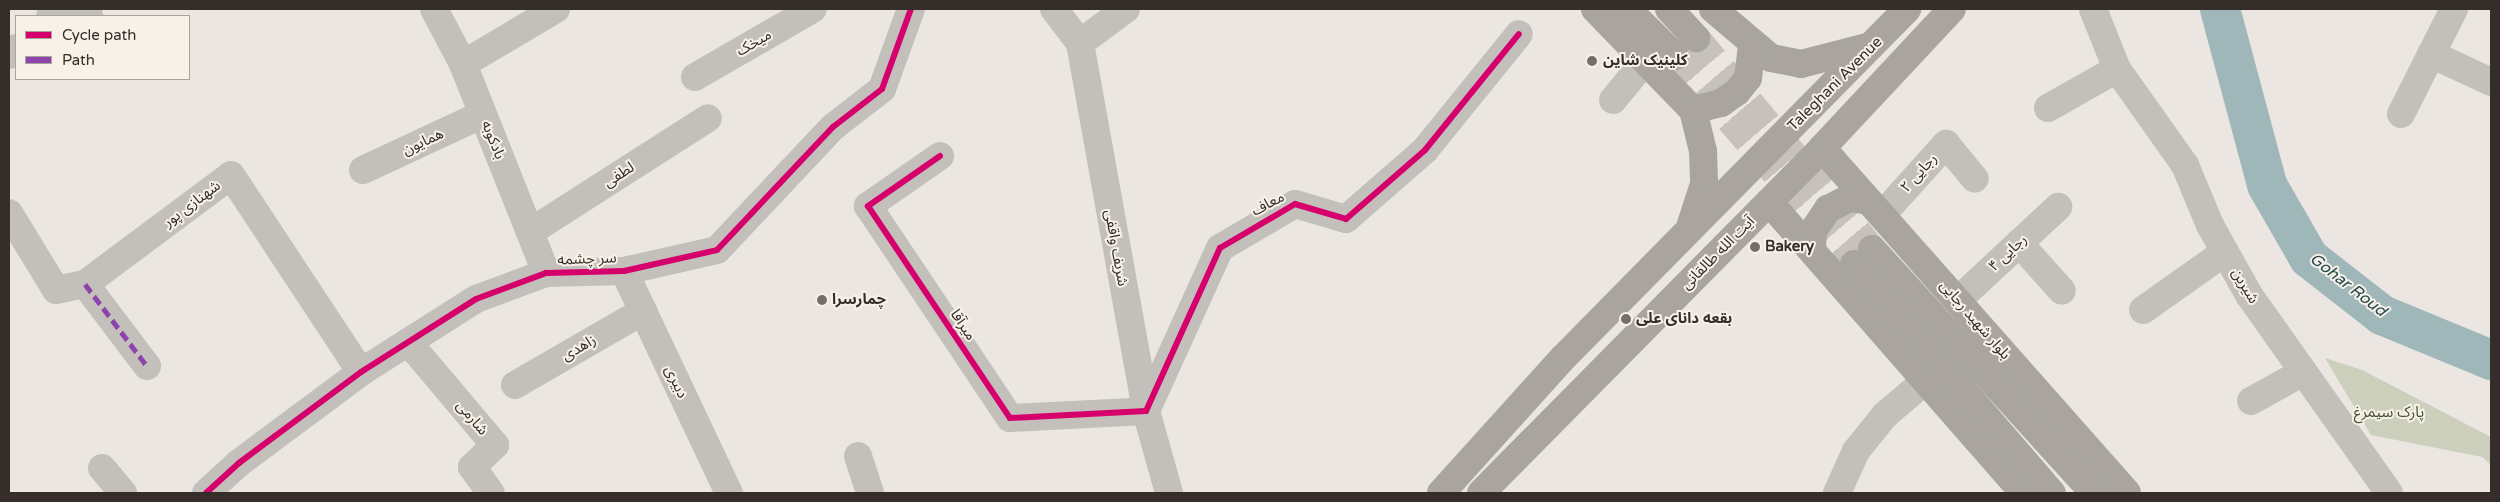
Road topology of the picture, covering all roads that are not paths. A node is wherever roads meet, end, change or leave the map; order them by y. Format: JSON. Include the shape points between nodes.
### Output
{"nodes":[{"id":1,"x":434,"y":9,"type":"edge"},
{"id":2,"x":556,"y":9,"type":"edge"},
{"id":3,"x":813,"y":9,"type":"edge"},
{"id":4,"x":911,"y":9,"type":"edge"},
{"id":5,"x":1054,"y":9,"type":"edge"},
{"id":6,"x":1126,"y":9,"type":"edge"},
{"id":7,"x":1596,"y":9,"type":"edge"},
{"id":8,"x":1627,"y":9,"type":"edge"},
{"id":9,"x":1669,"y":9,"type":"edge"},
{"id":10,"x":1714,"y":9,"type":"edge"},
{"id":11,"x":1907,"y":9,"type":"edge"},
{"id":12,"x":1952,"y":9,"type":"edge"},
{"id":13,"x":2094,"y":9,"type":"edge"},
{"id":14,"x":2454,"y":9,"type":"edge"},
{"id":15,"x":1519,"y":34,"type":"dead end"},
{"id":16,"x":1696,"y":38,"type":"tunnel mouth"},
{"id":17,"x":1080,"y":43,"type":"junction"},
{"id":18,"x":1874,"y":44,"type":"junction"},
{"id":19,"x":1752,"y":46,"type":"junction"},
{"id":20,"x":2431,"y":54,"type":"junction"},
{"id":21,"x":1676,"y":56,"type":"tunnel mouth"},
{"id":22,"x":1646,"y":60,"type":"junction"},
{"id":23,"x":463,"y":64,"type":"junction"},
{"id":24,"x":2117,"y":69,"type":"junction"},
{"id":25,"x":695,"y":77,"type":"dead end"},
{"id":26,"x":2491,"y":82,"type":"edge"},
{"id":27,"x":1613,"y":100,"type":"dead end"},
{"id":28,"x":2048,"y":108,"type":"dead end"},
{"id":29,"x":1694,"y":110,"type":"junction"},
{"id":30,"x":483,"y":114,"type":"junction"},
{"id":31,"x":2401,"y":114,"type":"dead end"},
{"id":32,"x":708,"y":118,"type":"dead end"},
{"id":33,"x":1822,"y":148,"type":"junction"},
{"id":34,"x":940,"y":156,"type":"dead end"},
{"id":35,"x":362,"y":170,"type":"dead end"},
{"id":36,"x":1975,"y":179,"type":"dead end"},
{"id":37,"x":1769,"y":202,"type":"junction"},
{"id":38,"x":2058,"y":207,"type":"dead end"},
{"id":39,"x":1875,"y":208,"type":"junction"},
{"id":40,"x":9,"y":213,"type":"edge"},
{"id":41,"x":1690,"y":227,"type":"junction"},
{"id":42,"x":530,"y":232,"type":"junction"},
{"id":43,"x":2019,"y":243,"type":"junction"},
{"id":44,"x":1812,"y":249,"type":"junction"},
{"id":45,"x":2225,"y":252,"type":"junction"},
{"id":46,"x":624,"y":270,"type":"junction"},
{"id":47,"x":546,"y":273,"type":"junction"},
{"id":48,"x":85,"y":284,"type":"junction"},
{"id":49,"x":2062,"y":290,"type":"dead end"},
{"id":50,"x":1958,"y":300,"type":"junction"},
{"id":51,"x":2143,"y":310,"type":"dead end"},
{"id":52,"x":643,"y":311,"type":"junction"},
{"id":53,"x":408,"y":342,"type":"junction"},
{"id":54,"x":1564,"y":357,"type":"junction"},
{"id":55,"x":147,"y":366,"type":"dead end"},
{"id":56,"x":361,"y":372,"type":"junction"},
{"id":57,"x":2303,"y":372,"type":"junction"},
{"id":58,"x":1925,"y":381,"type":"junction"},
{"id":59,"x":1591,"y":382,"type":"junction"},
{"id":60,"x":515,"y":384,"type":"dead end"},
{"id":61,"x":2250,"y":401,"type":"dead end"},
{"id":62,"x":1146,"y":411,"type":"junction"},
{"id":63,"x":858,"y":456,"type":"dead end"},
{"id":64,"x":102,"y":468,"type":"dead end"},
{"id":65,"x":1445,"y":486,"type":"edge"},
{"id":66,"x":123,"y":493,"type":"edge"},
{"id":67,"x":206,"y":493,"type":"edge"},
{"id":68,"x":492,"y":493,"type":"edge"},
{"id":69,"x":729,"y":493,"type":"edge"},
{"id":70,"x":870,"y":493,"type":"edge"},
{"id":71,"x":1169,"y":493,"type":"edge"},
{"id":72,"x":1423,"y":493,"type":"edge"},
{"id":73,"x":1481,"y":493,"type":"edge"},
{"id":74,"x":1837,"y":493,"type":"edge"},
{"id":75,"x":2024,"y":493,"type":"edge"},
{"id":76,"x":2052,"y":493,"type":"edge"},
{"id":77,"x":2094,"y":493,"type":"edge"},
{"id":78,"x":2127,"y":493,"type":"edge"},
{"id":79,"x":2389,"y":493,"type":"edge"}],
"edges":[{"from":1,"to":23,"type":"street","name":"بادکوبه"},
{"from":2,"to":23,"type":"street"},
{"from":3,"to":25,"type":"street","name":"میخک"},
{"from":4,"to":46,"type":"street","name":"سر چشمه","via":[[882,89],[833,127],[717,250]]},
{"from":5,"to":17,"type":"street","name":"شریف واقفی"},
{"from":6,"to":17,"type":"street"},
{"from":7,"to":22,"type":"main road"},
{"from":8,"to":21,"type":"main road"},
{"from":9,"to":16,"type":"main road"},
{"from":10,"to":19,"type":"main road"},
{"from":11,"to":18,"type":"main road","name":"Taleghani Avenue"},
{"from":12,"to":33,"type":"main road","name":"آیت الله طالقانی"},
{"from":13,"to":24,"type":"street","name":"شیرین"},
{"from":14,"to":20,"type":"street"},
{"from":15,"to":62,"type":"street","name":"معاف","via":[[1425,150],[1346,220],[1295,204],[1220,248]]},
{"from":17,"to":62,"type":"street","name":"شریف واقفی"},
{"from":18,"to":19,"type":"main road","via":[[1801,64],[1771,58]]},
{"from":18,"to":41,"type":"main road","name":"Taleghani Avenue"},
{"from":19,"to":29,"type":"main road","via":[[1748,78],[1737,92],[1720,103]]},
{"from":20,"to":26,"type":"street"},
{"from":20,"to":31,"type":"street"},
{"from":22,"to":27,"type":"street"},
{"from":22,"to":29,"type":"main road"},
{"from":23,"to":30,"type":"street","name":"بادکوبه"},
{"from":24,"to":28,"type":"street"},
{"from":24,"to":45,"type":"street","name":"شیرین","via":[[2185,165]]},
{"from":29,"to":41,"type":"main road","via":[[1703,152],[1704,184]]},
{"from":30,"to":35,"type":"street","name":"همایون"},
{"from":30,"to":42,"type":"street","name":"بادکوبه"},
{"from":32,"to":42,"type":"street","name":"لطفی"},
{"from":33,"to":37,"type":"main road","name":"آیت الله طالقانی"},
{"from":33,"to":39,"type":"main road","name":"بلوار شهید رجایی"},
{"from":34,"to":62,"type":"street","name":"میرآقا","via":[[868,206],[1010,418]]},
{"from":36,"to":39,"type":"street","name":"رجایی ۲","via":[[1946,144]]},
{"from":37,"to":44,"type":"main road"},
{"from":37,"to":59,"type":"main road","name":"آیت الله طالقانی"},
{"from":38,"to":43,"type":"street","name":"رجایی ۴"},
{"from":39,"to":44,"type":"main road","via":[[1850,198],[1828,209],[1812,231]]},
{"from":39,"to":50,"type":"main road","name":"بلوار شهید رجایی"},
{"from":40,"to":48,"type":"street","name":"شهنازی پور","via":[[56,290]]},
{"from":41,"to":54,"type":"main road"},
{"from":42,"to":47,"type":"street","name":"بادکوبه"},
{"from":43,"to":49,"type":"street"},
{"from":43,"to":50,"type":"street","name":"رجایی ۴"},
{"from":44,"to":58,"type":"main road"},
{"from":45,"to":51,"type":"street"},
{"from":45,"to":57,"type":"street","name":"شیرین"},
{"from":46,"to":47,"type":"street","name":"سر چشمه"},
{"from":46,"to":52,"type":"street","name":"دبیری"},
{"from":47,"to":53,"type":"street","name":"سر چشمه","via":[[476,299]]},
{"from":48,"to":55,"type":"street"},
{"from":48,"to":56,"type":"street","name":"شهنازی پور","via":[[231,176]]},
{"from":50,"to":78,"type":"main road","name":"بلوار شهید رجایی"},
{"from":52,"to":60,"type":"street","name":"زاهدی"},
{"from":52,"to":69,"type":"street","name":"دبیری"},
{"from":53,"to":56,"type":"street","name":"سر چشمه"},
{"from":53,"to":68,"type":"street","name":"شارمی","via":[[495,445],[472,467]]},
{"from":54,"to":59,"type":"main road"},
{"from":54,"to":65,"type":"main road"},
{"from":56,"to":67,"type":"street","name":"سر چشمه","via":[[239,463]]},
{"from":57,"to":61,"type":"street"},
{"from":57,"to":79,"type":"street","name":"شیرین"},
{"from":58,"to":74,"type":"street","via":[[1885,415],[1856,451]]},
{"from":58,"to":75,"type":"main road"},
{"from":59,"to":73,"type":"main road","name":"آیت الله طالقانی"},
{"from":62,"to":71,"type":"street","name":"شریف واقفی"},
{"from":63,"to":70,"type":"street"},
{"from":64,"to":66,"type":"street"},
{"from":65,"to":72,"type":"main road"},
{"from":76,"to":77,"type":"main road","name":"بلوار شهید رجایی","via":[[1863,256]]}]}
